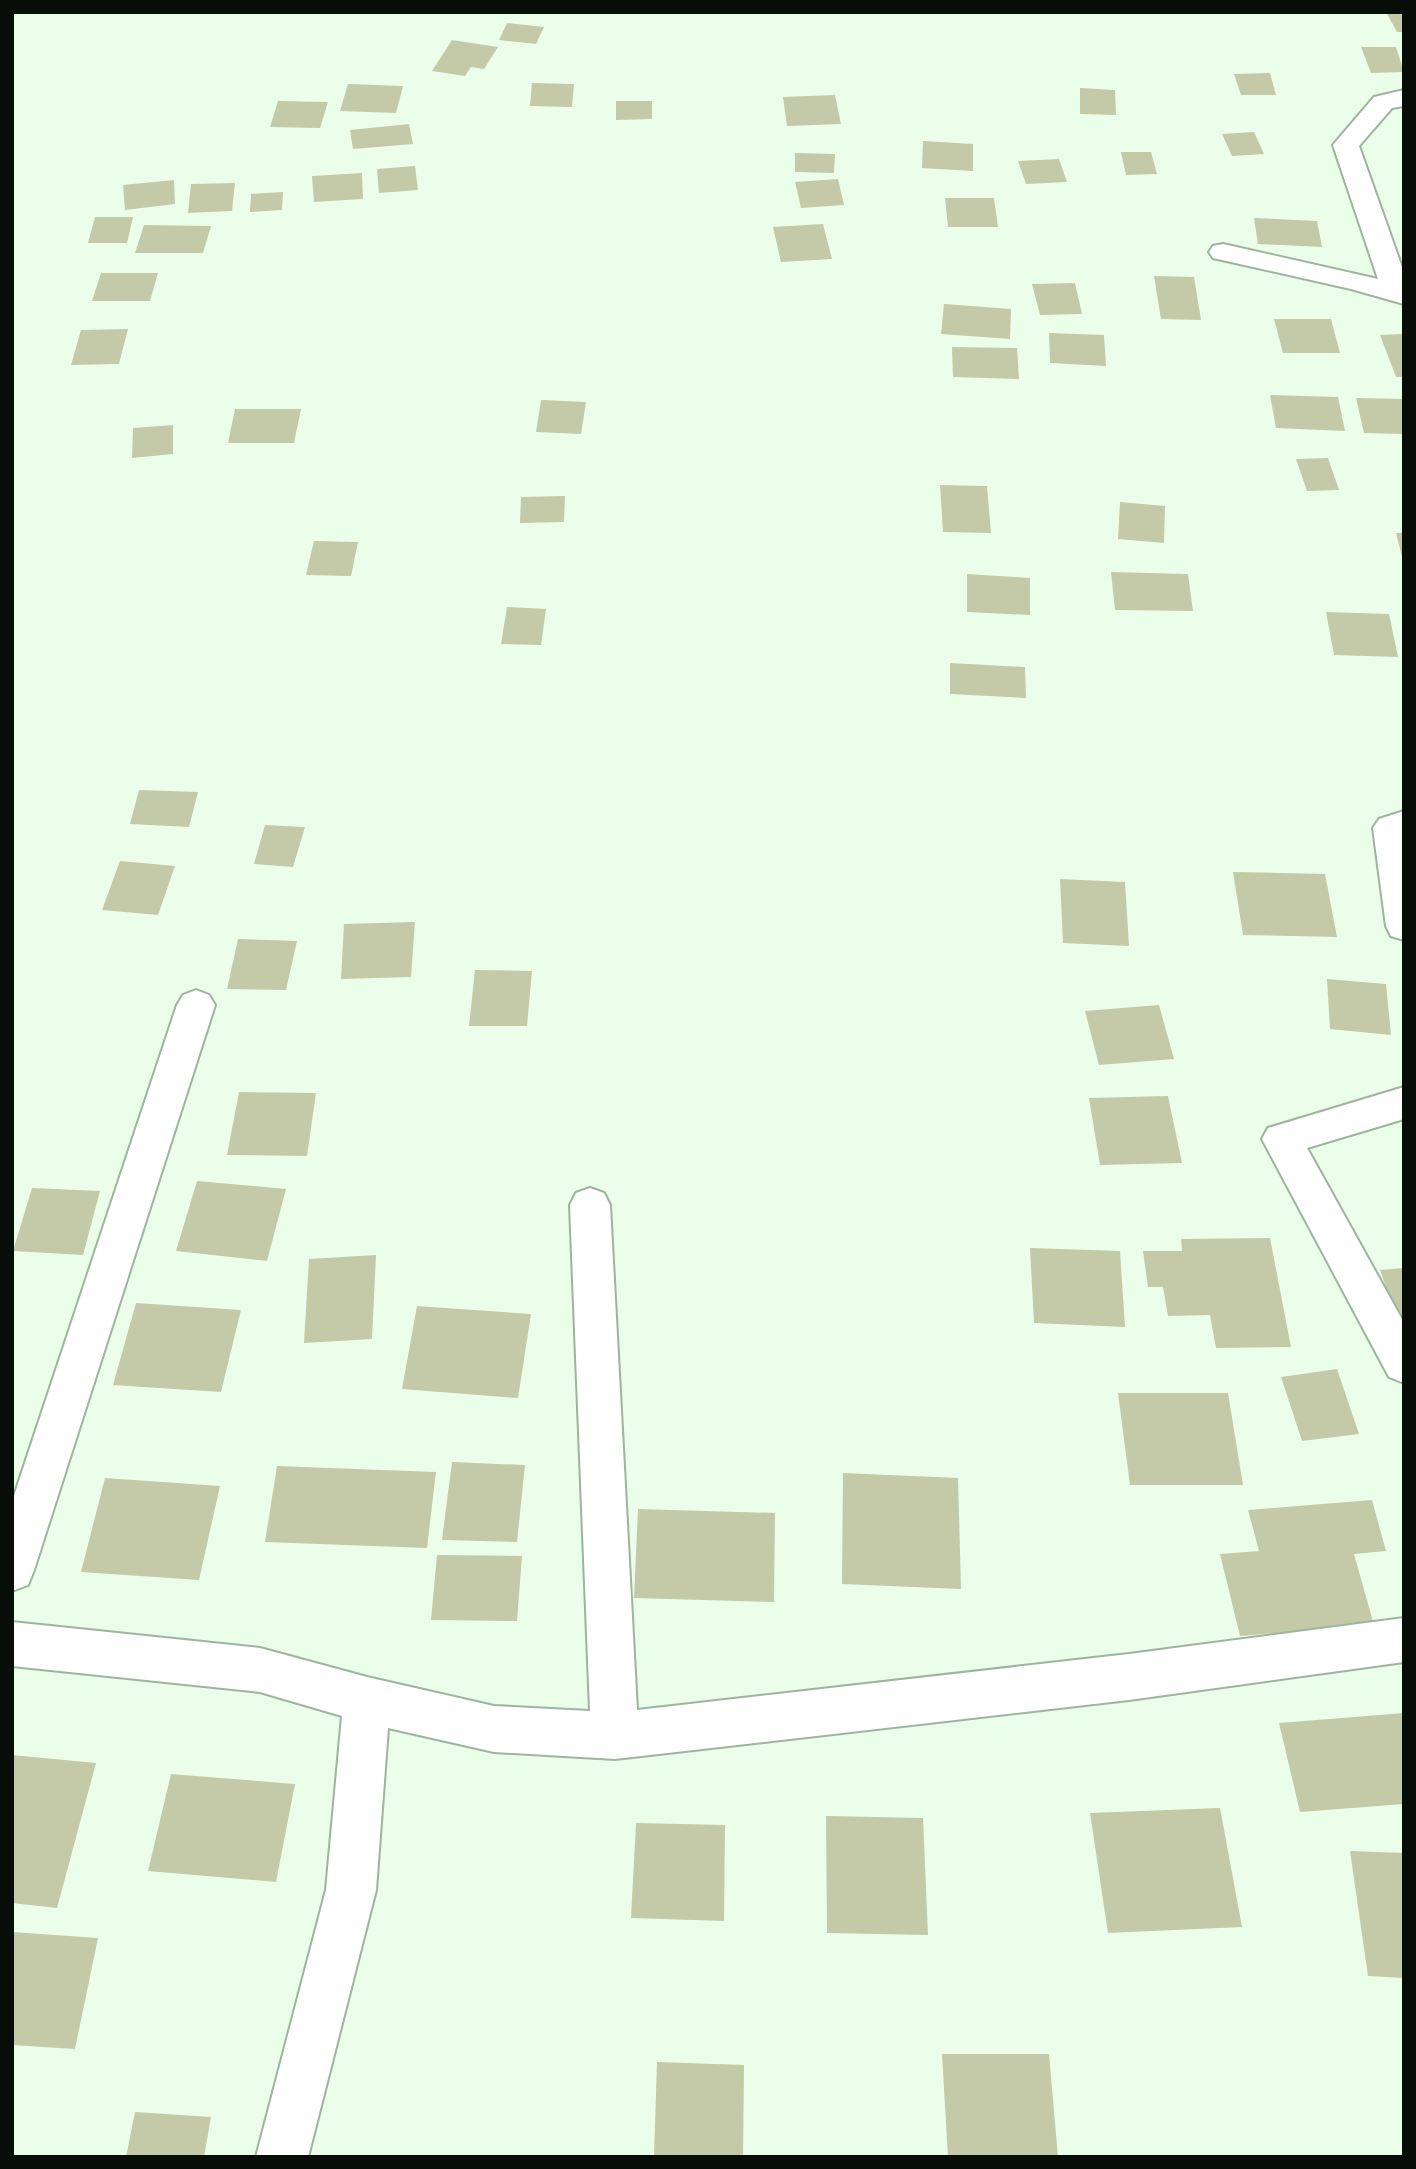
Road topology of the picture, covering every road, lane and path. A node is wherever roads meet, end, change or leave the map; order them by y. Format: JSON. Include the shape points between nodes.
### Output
{"nodes":[{"id":1,"x":1404,"y":98,"type":"edge"},
{"id":2,"x":1223,"y":252,"type":"dead end"},
{"id":3,"x":1400,"y":295,"type":"edge"},
{"id":4,"x":1404,"y":824,"type":"edge"},
{"id":5,"x":1404,"y":926,"type":"edge"},
{"id":6,"x":196,"y":1005,"type":"dead end"},
{"id":7,"x":1404,"y":1103,"type":"edge"},
{"id":8,"x":590,"y":1205,"type":"dead end"},
{"id":9,"x":1404,"y":1364,"type":"edge"},
{"id":10,"x":12,"y":1570,"type":"edge"},
{"id":11,"x":1404,"y":1640,"type":"edge"},
{"id":12,"x":12,"y":1644,"type":"edge"},
{"id":13,"x":367,"y":1700,"type":"junction"},
{"id":14,"x":615,"y":1736,"type":"junction"},
{"id":15,"x":282,"y":2157,"type":"edge"}],
"edges":[{"from":1,"to":3,"type":"street","via":[[1383,102],[1346,145]]},
{"from":2,"to":3,"type":"street"},
{"from":4,"to":5,"type":"street","via":[[1391,828]]},
{"from":6,"to":10,"type":"street"},
{"from":7,"to":9,"type":"street","via":[[1282,1139]]},
{"from":8,"to":14,"type":"street"},
{"from":11,"to":14,"type":"street","via":[[1142,1676]]},
{"from":12,"to":13,"type":"street","via":[[260,1671]]},
{"from":13,"to":14,"type":"street","via":[[494,1728]]},
{"from":13,"to":15,"type":"street","via":[[351,1890]]}]}
